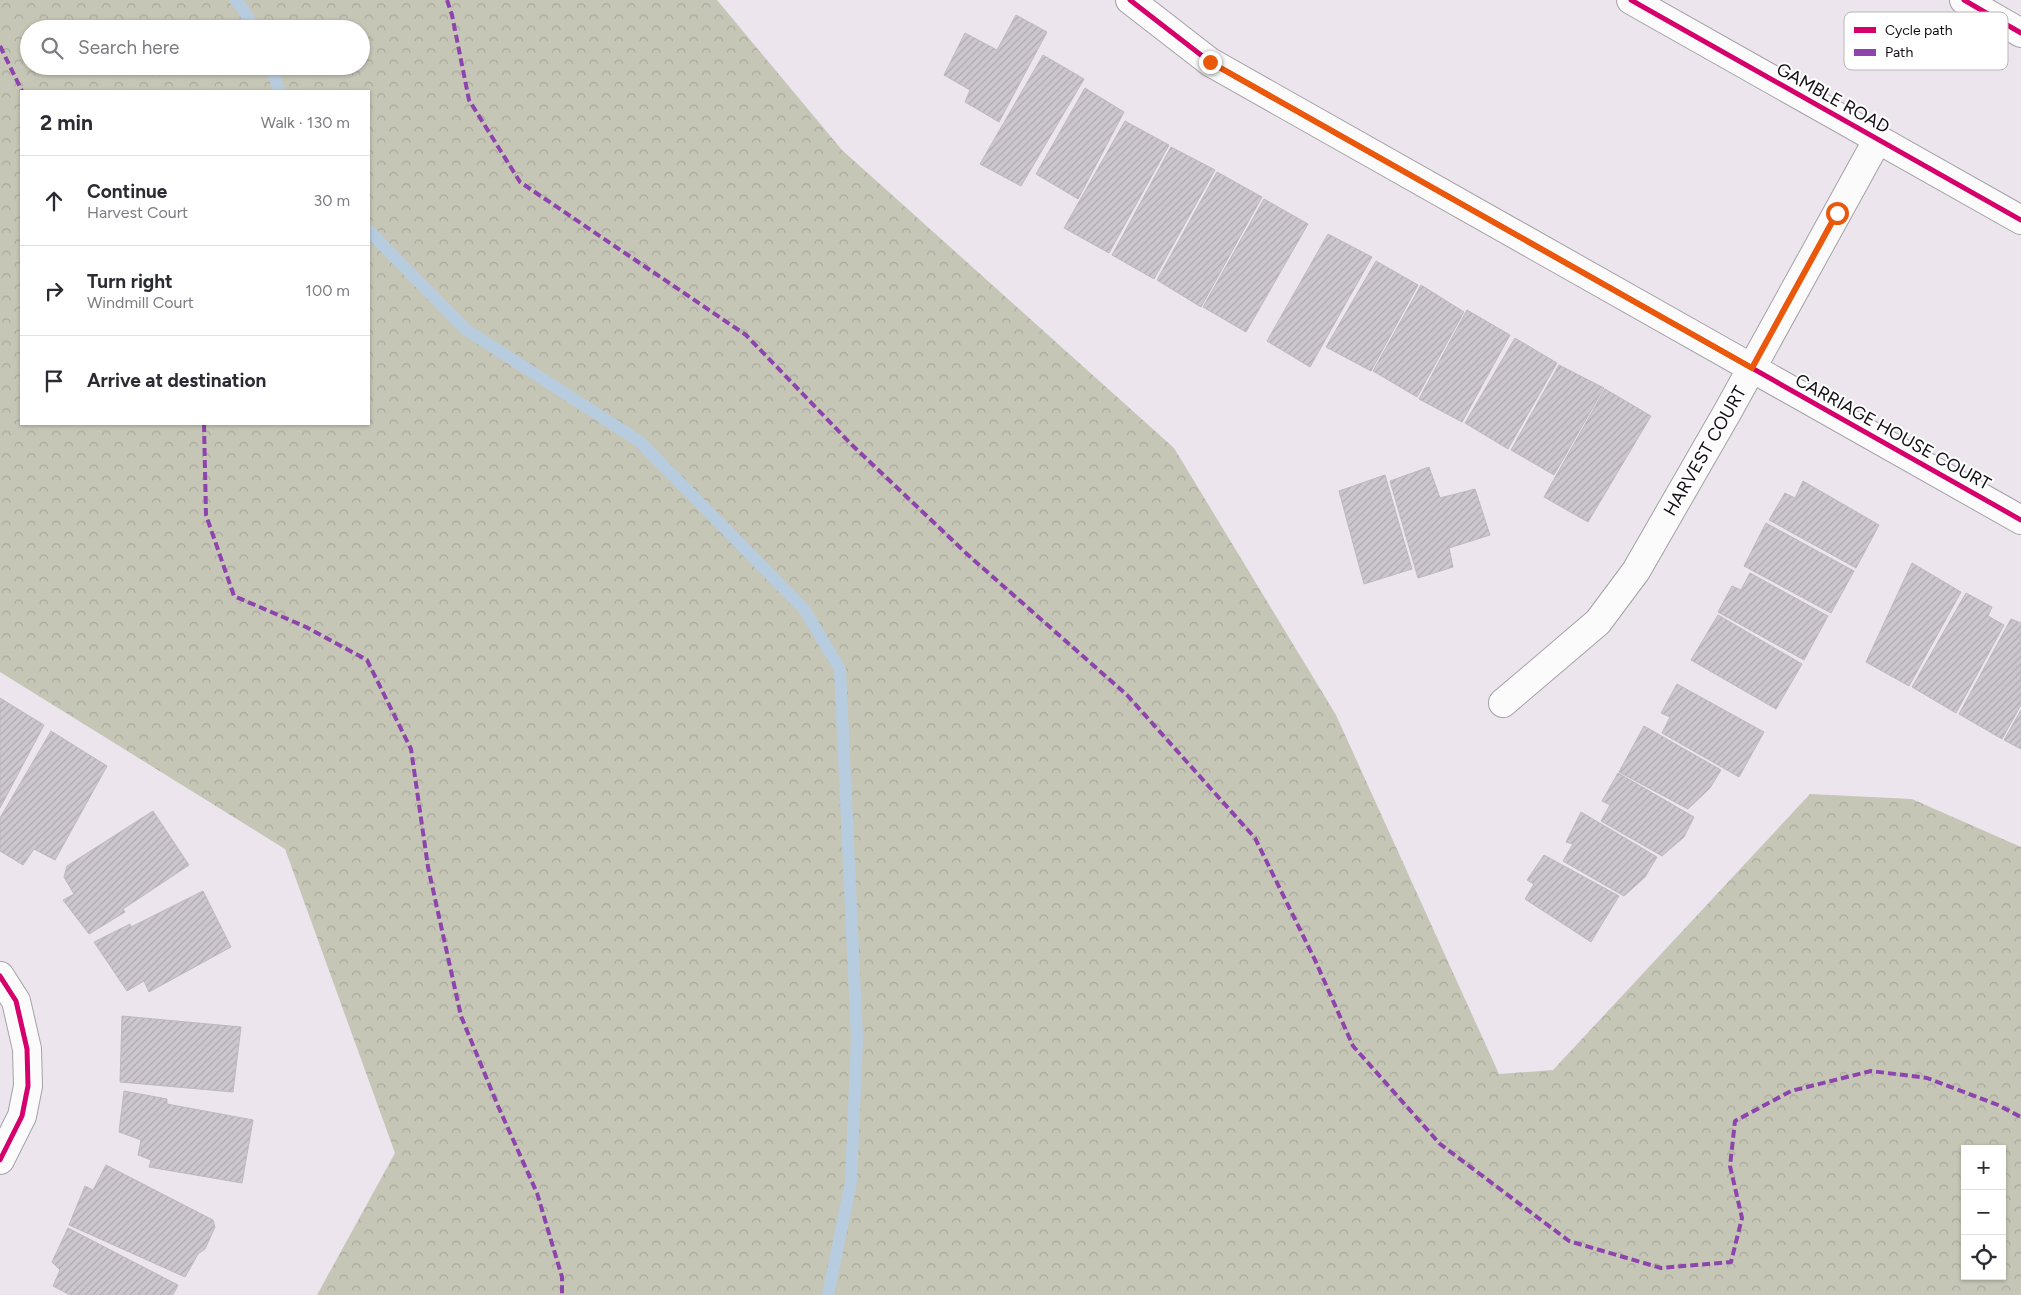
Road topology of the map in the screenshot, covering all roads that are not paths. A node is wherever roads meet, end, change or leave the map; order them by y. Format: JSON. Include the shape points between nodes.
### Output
{"nodes":[{"id":1,"x":1130,"y":0,"type":"edge"},
{"id":2,"x":1631,"y":0,"type":"edge"},
{"id":3,"x":1964,"y":0,"type":"edge"},
{"id":4,"x":1985,"y":12,"type":"edge"},
{"id":5,"x":2008,"y":25,"type":"edge"},
{"id":6,"x":2021,"y":32,"type":"edge"},
{"id":7,"x":1878,"y":139,"type":"junction"},
{"id":8,"x":2021,"y":220,"type":"edge"},
{"id":9,"x":1752,"y":368,"type":"junction"},
{"id":10,"x":2021,"y":520,"type":"edge"},
{"id":11,"x":1503,"y":703,"type":"dead end"},
{"id":12,"x":0,"y":976,"type":"edge"},
{"id":13,"x":0,"y":1160,"type":"edge"}],
"edges":[{"from":1,"to":9,"type":"street","name":"CARRIAGE HOUSE COURT","via":[[1210,62]]},
{"from":2,"to":7,"type":"street","name":"GAMBLE ROAD"},
{"from":3,"to":4,"type":"street"},
{"from":5,"to":6,"type":"street"},
{"from":7,"to":8,"type":"street","name":"GAMBLE ROAD"},
{"from":7,"to":9,"type":"street","name":"HARVEST COURT"},
{"from":9,"to":10,"type":"street","name":"CARRIAGE HOUSE COURT"},
{"from":9,"to":11,"type":"street","name":"HARVEST COURT","via":[[1636,572],[1598,622]]},
{"from":12,"to":13,"type":"street","via":[[16,1002],[27,1049],[28,1086],[22,1116]]}]}
